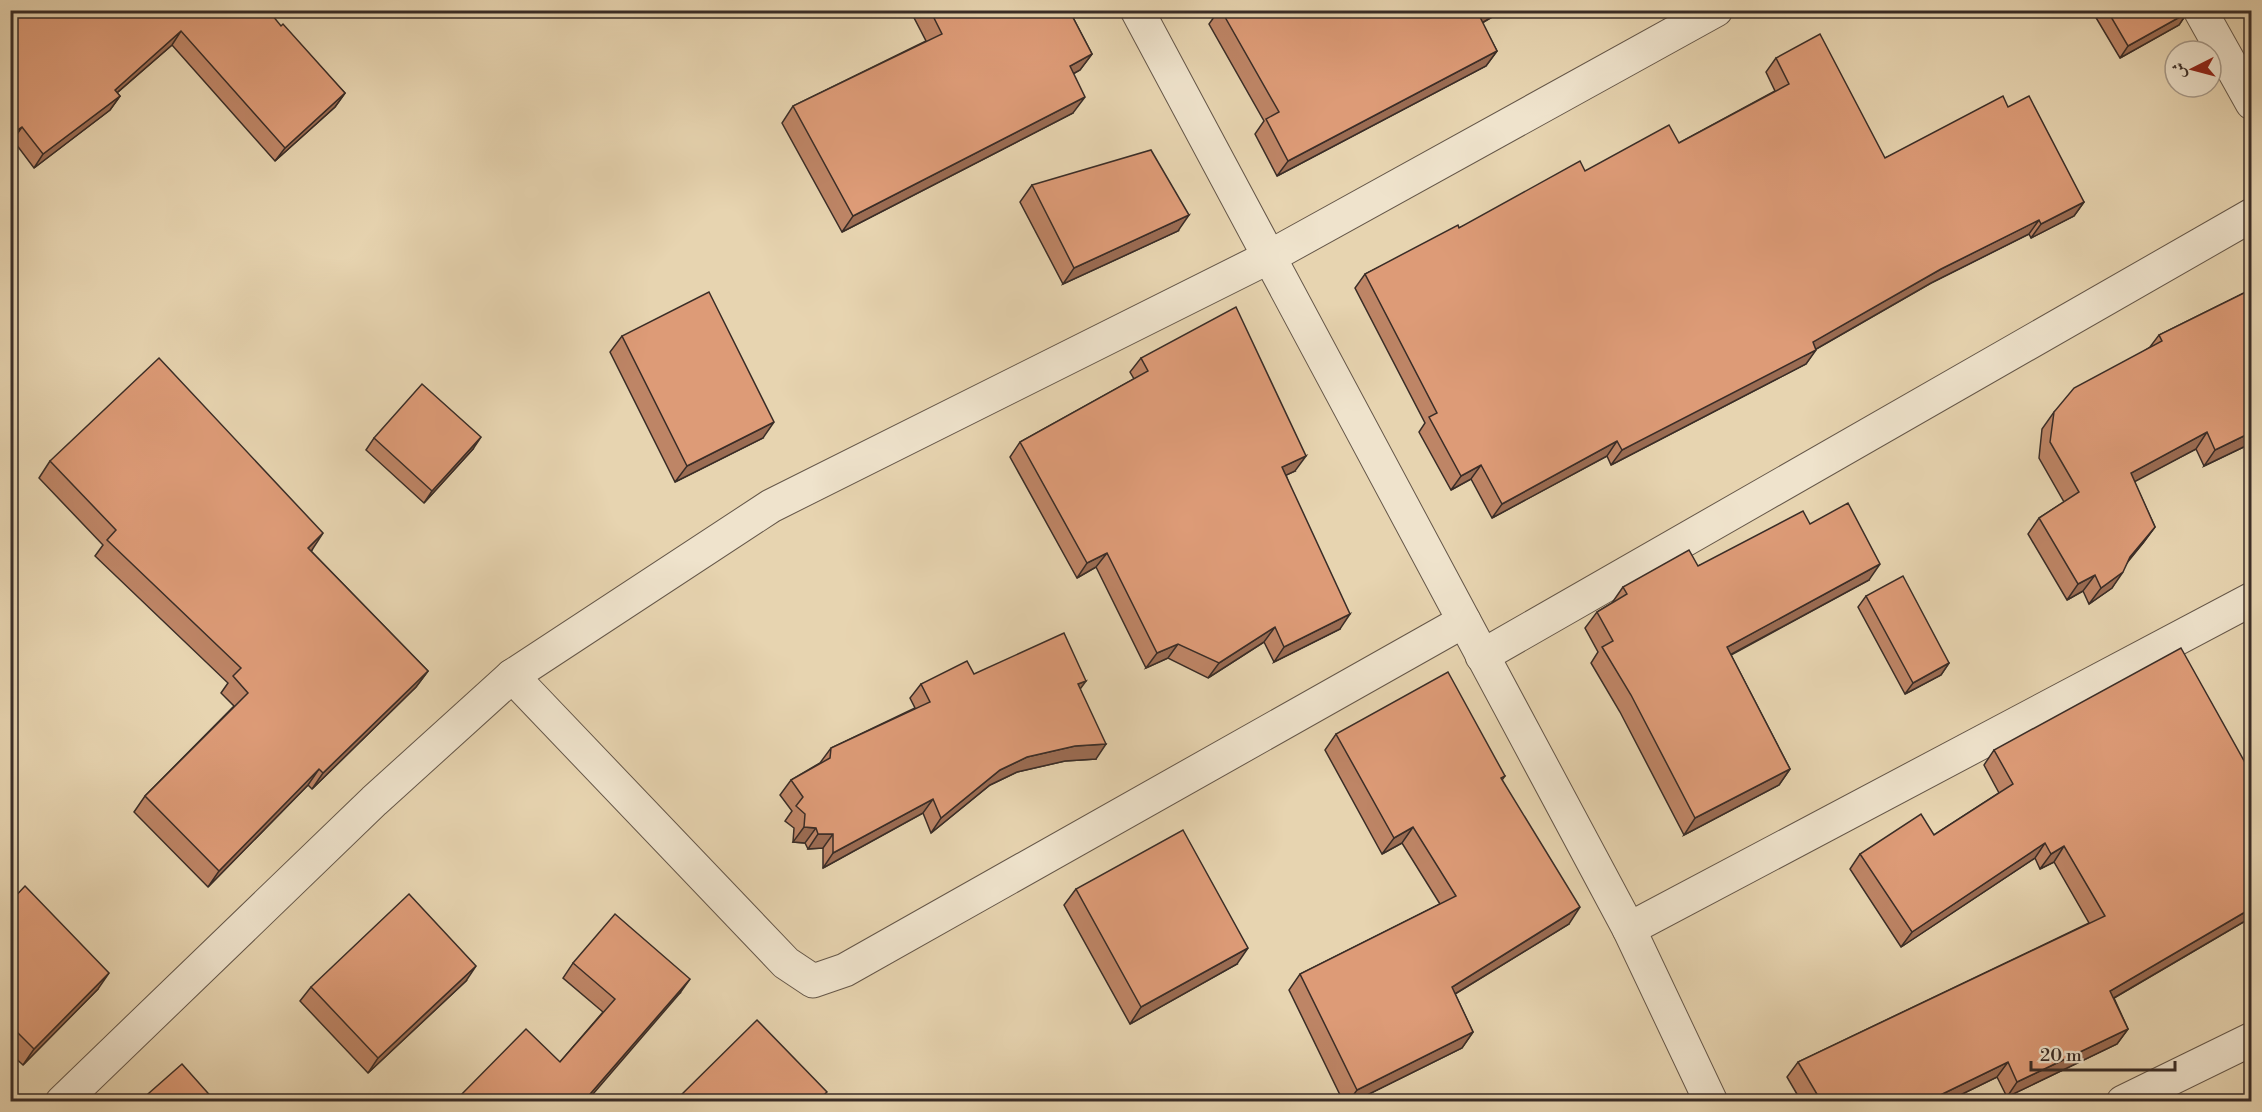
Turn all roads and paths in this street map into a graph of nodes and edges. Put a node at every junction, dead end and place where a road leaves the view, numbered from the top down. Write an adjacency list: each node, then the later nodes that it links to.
1 (1137, 10): 6 (street)
2 (1716, 10): 6 (street)
3 (2200, 10): 4 (street)
4 (2252, 103)
5 (2252, 215): 9 (street)
6 (1269, 256): 8 (street); 10 (street)
7 (2252, 599): 11 (street)
8 (1464, 621): 9 (street); 10 (street)
9 (1482, 656): 11 (street)
10 (512, 676): 13 (street)
11 (1629, 929): 14 (street)
12 (2252, 1039): 15 (street)
13 (63, 1101)
14 (1711, 1101)
15 (2123, 1101)

